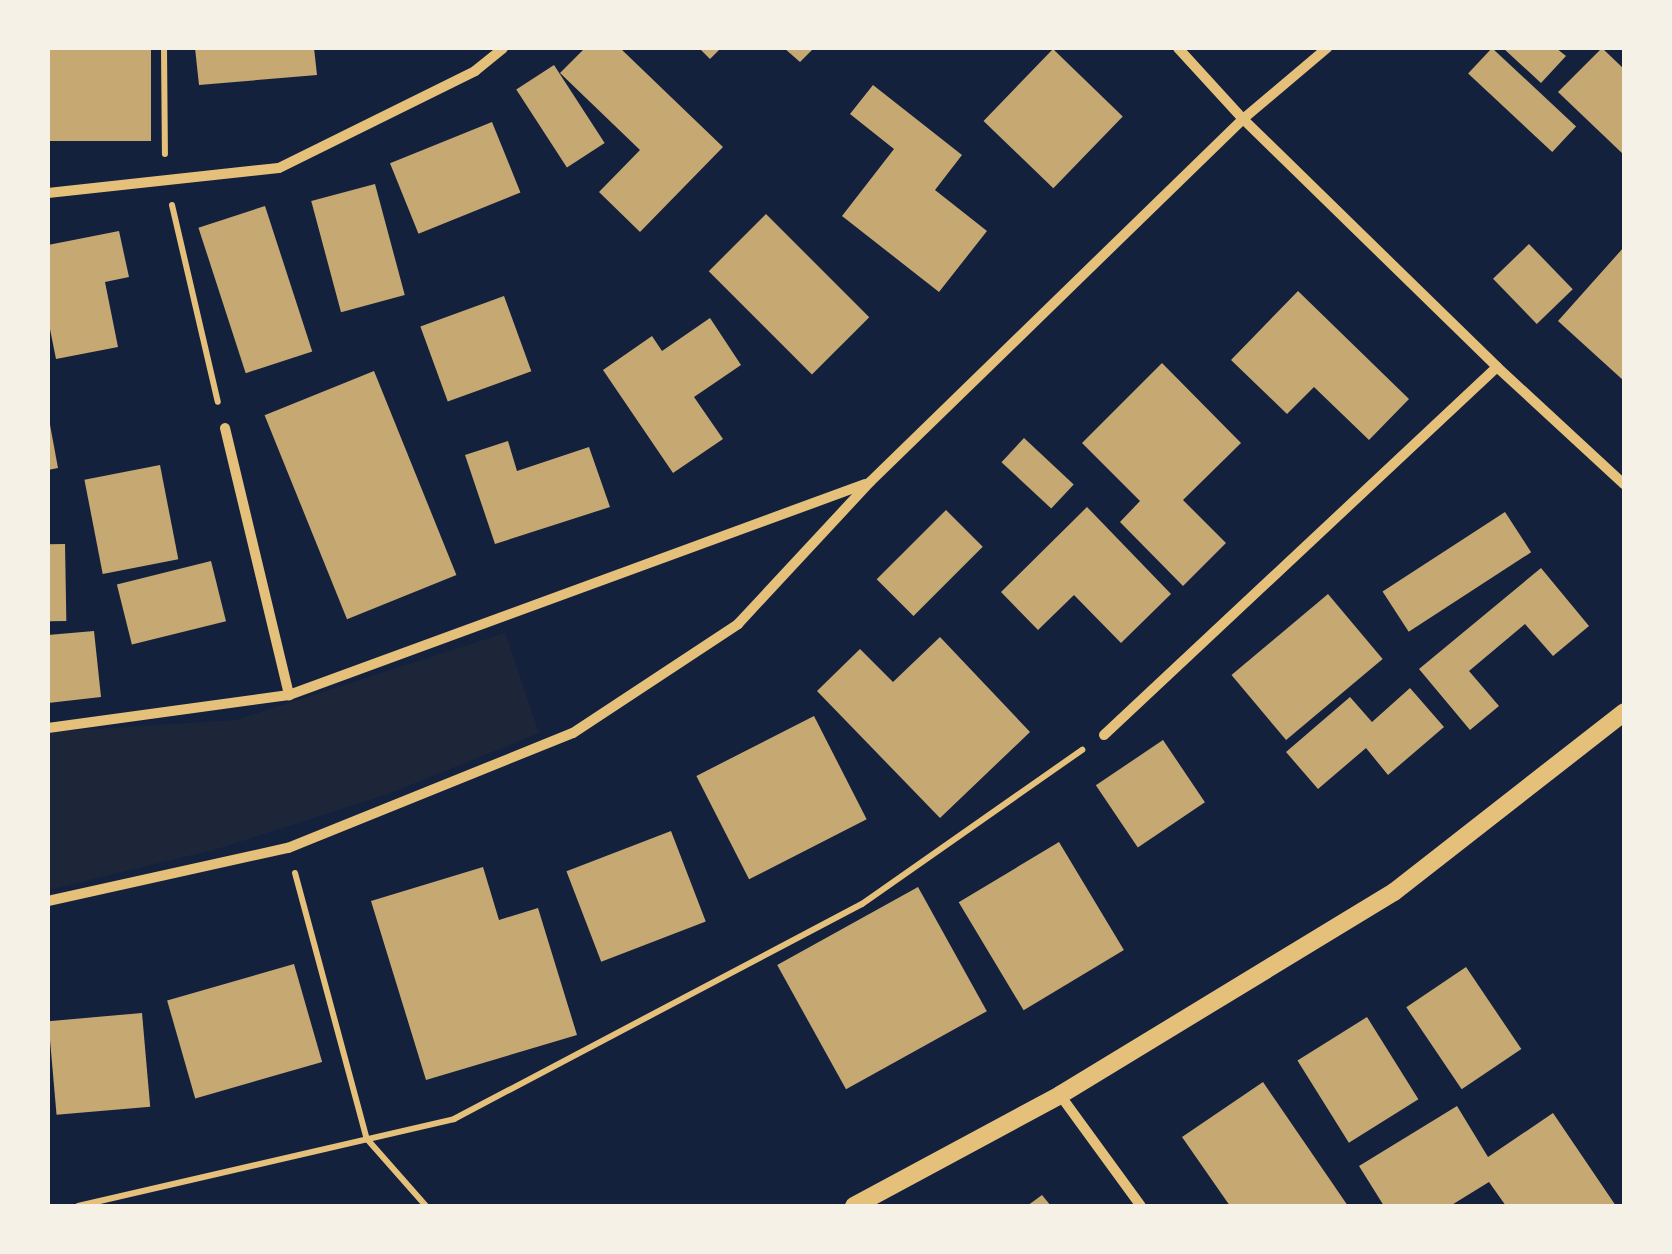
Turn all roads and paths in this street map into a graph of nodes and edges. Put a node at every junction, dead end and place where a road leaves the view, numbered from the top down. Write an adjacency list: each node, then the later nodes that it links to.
1 (164, 48): 6 (path)
2 (503, 48): 6 (street)
3 (1178, 48): 5 (street)
4 (1327, 48): 5 (street)
5 (1243, 119): 8 (street); 10 (street)
6 (166, 180): 7 (street); 9 (path)
7 (48, 193)
8 (1497, 367): 11 (street); 15 (street)
9 (224, 428): 12 (street)
10 (870, 482): 12 (street); 16 (street)
11 (1624, 484)
12 (289, 695): 14 (street)
13 (1624, 712): 18 (street)
14 (48, 728)
15 (1104, 735): 19 (path)
16 (288, 848): 17 (street); 19 (path)
17 (48, 901)
18 (1060, 1095): 22 (street); 23 (street)
19 (368, 1140): 20 (path); 21 (path)
20 (78, 1206)
21 (426, 1206)
22 (854, 1206)
23 (1141, 1206)

